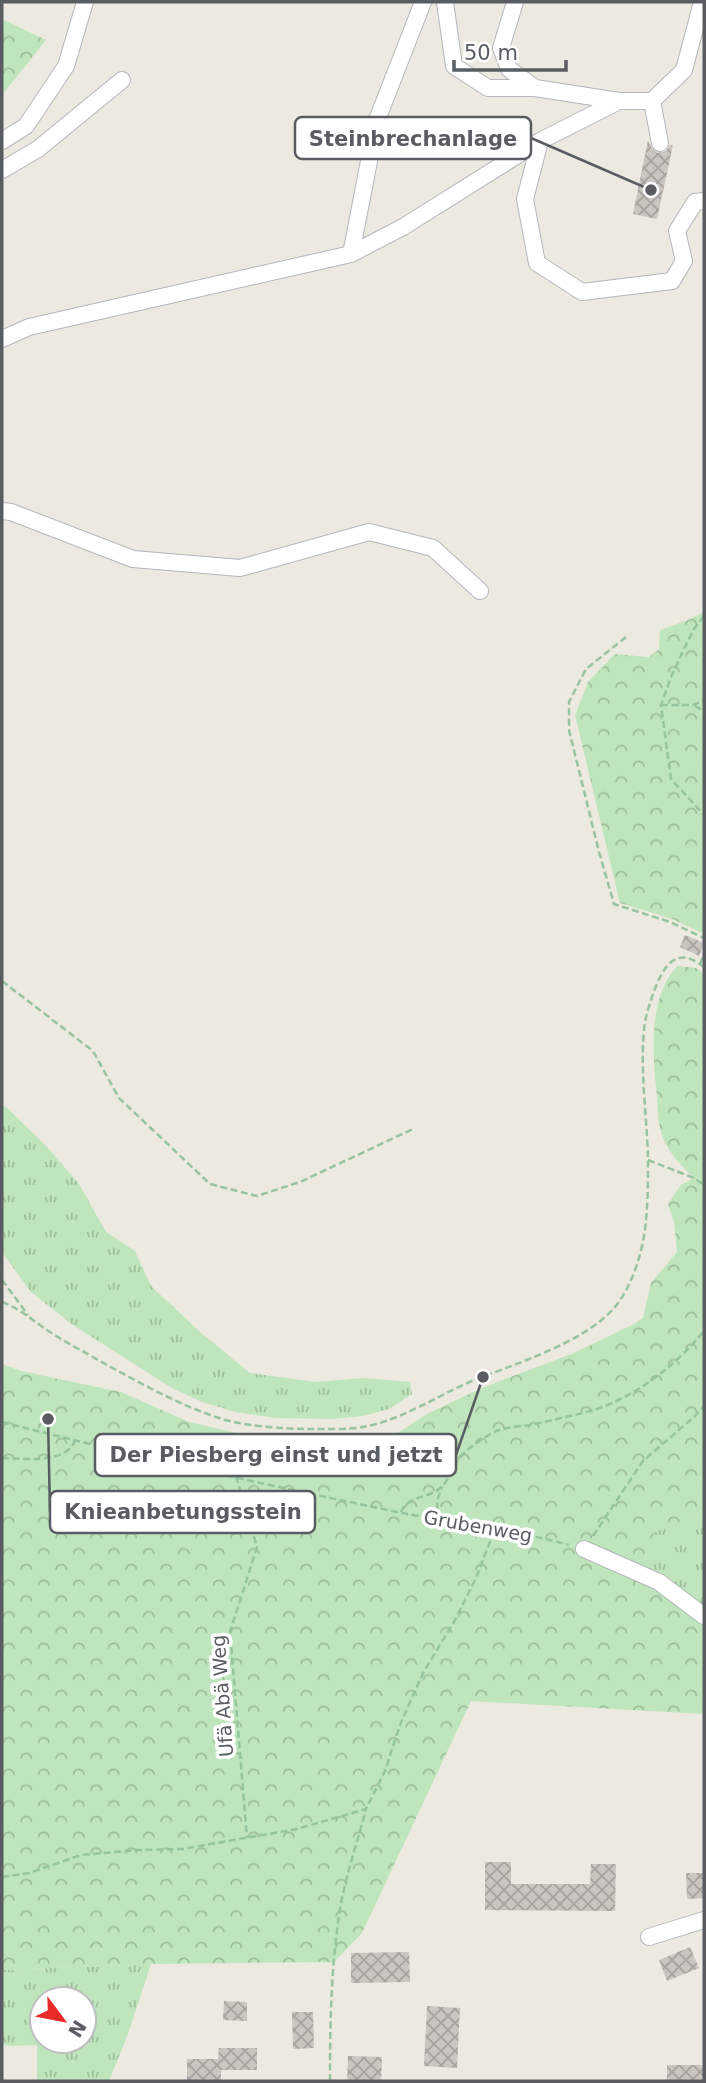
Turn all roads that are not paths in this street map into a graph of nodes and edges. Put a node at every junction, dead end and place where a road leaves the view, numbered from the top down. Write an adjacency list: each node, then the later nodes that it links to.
1 (85, 2): 10 (street)
2 (423, 2): 15 (street)
3 (445, 2): 7 (street)
4 (515, 2): 7 (street)
5 (702, 2): 9 (street)
6 (122, 80): 13 (street)
7 (535, 88): 8 (street)
8 (619, 101): 9 (street); 11 (street)
9 (652, 101): 12 (street)
10 (2, 141)
11 (540, 141): 14 (street); 15 (street)
12 (660, 143)
13 (2, 170)
14 (704, 201)
15 (351, 254): 16 (street)
16 (2, 339)
17 (2, 511): 18 (street)
18 (480, 591)
19 (584, 1549): 20 (street)
20 (704, 1616)
21 (704, 1920): 22 (street)
22 (649, 1937)

